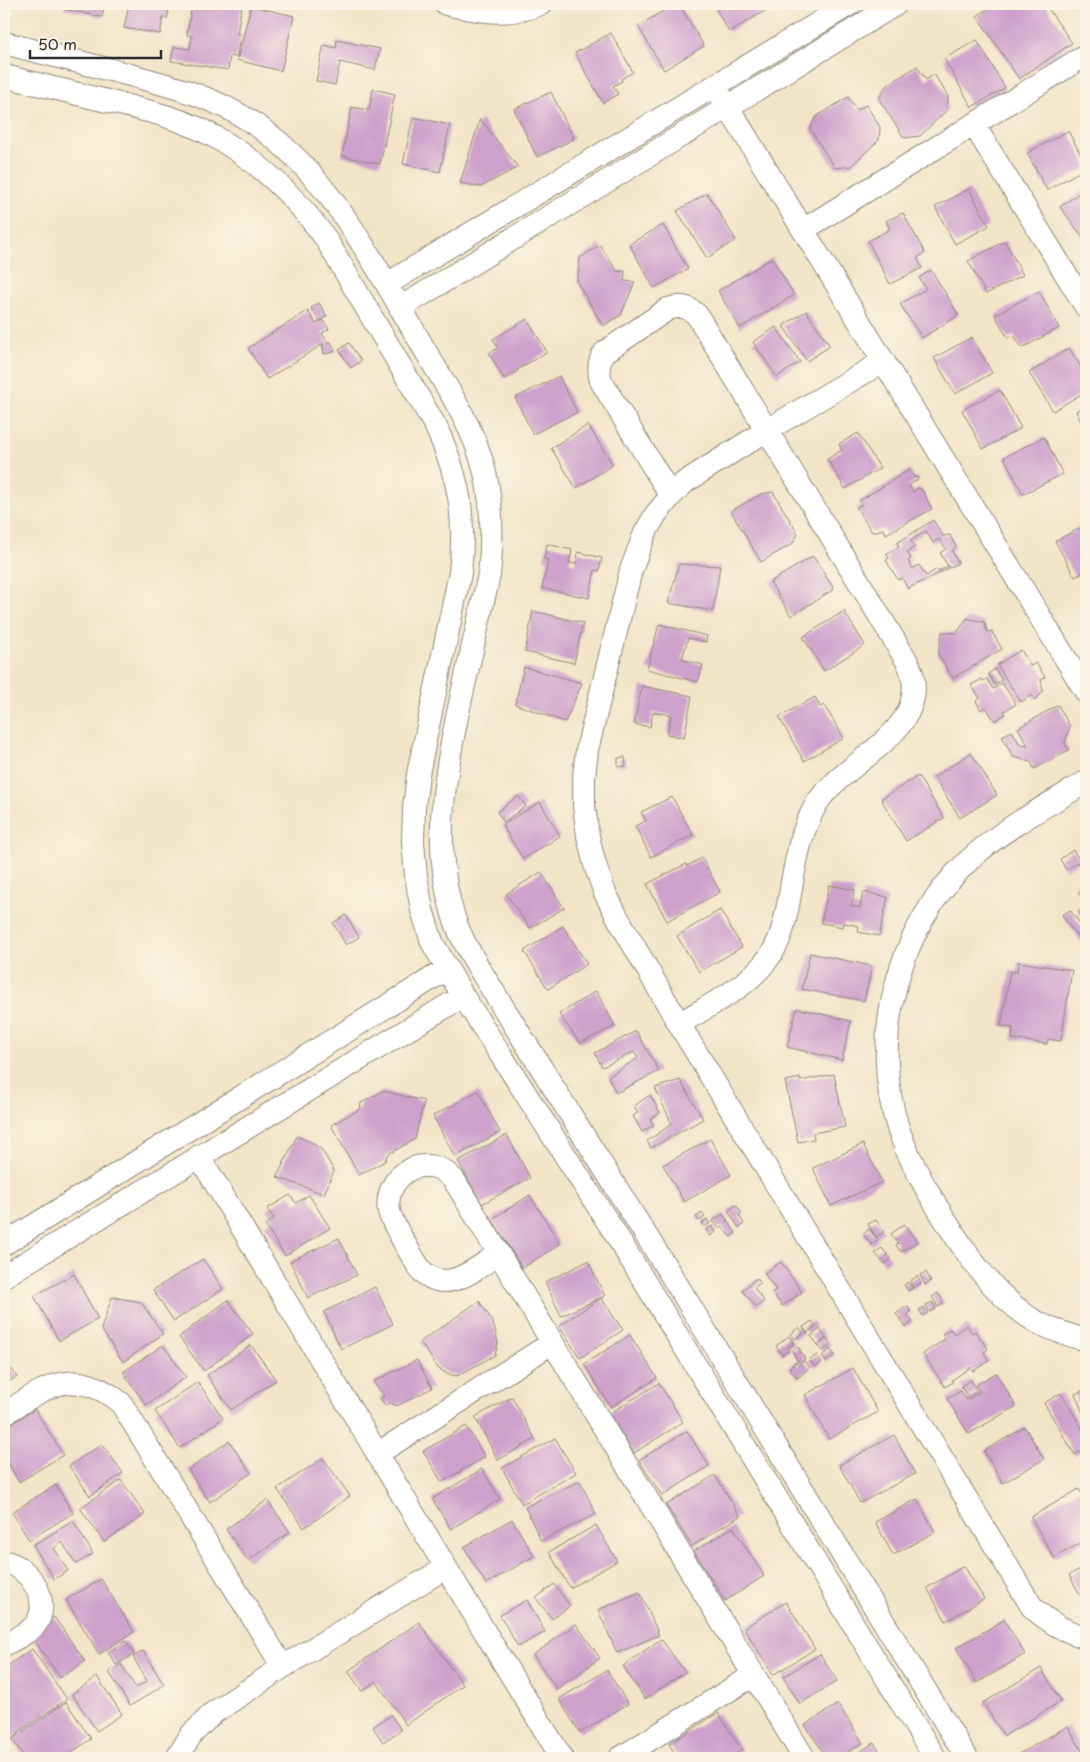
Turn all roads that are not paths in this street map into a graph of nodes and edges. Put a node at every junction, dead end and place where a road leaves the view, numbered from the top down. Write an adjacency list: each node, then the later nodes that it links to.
1 (446, 4): 2 (street)
2 (541, 4)
3 (850, 4): 9 (street)
4 (896, 4): 11 (street)
5 (4, 43): 7 (street)
6 (1086, 55): 12 (street)
7 (127, 74): 10 (street); 14 (street)
8 (4, 76): 10 (street)
9 (714, 86): 11 (street); 14 (street)
10 (119, 104): 19 (street)
11 (728, 108): 13 (street); 16 (street)
12 (974, 125): 13 (street); 15 (street)
13 (803, 230): 17 (street)
14 (387, 284): 16 (street)
15 (1086, 307)
16 (400, 308): 18 (street)
17 (884, 361): 20 (street); 22 (street)
18 (451, 395): 19 (street); 27 (street)
19 (426, 411): 24 (street)
20 (767, 430): 21 (street); 21 (street); 26 (street)
21 (670, 496): 26 (street)
22 (1086, 692)
23 (1086, 782): 33 (street)
24 (447, 969): 25 (street); 30 (street)
25 (463, 996): 28 (street); 29 (street)
26 (679, 1024): 39 (street)
27 (585, 1138): 28 (street); 43 (street)
28 (563, 1152): 44 (street)
29 (199, 1156): 32 (street); 36 (street)
30 (4, 1244)
31 (499, 1254): 31 (street); 34 (street)
32 (4, 1276)
33 (1086, 1340)
34 (552, 1342): 36 (street); 42 (street)
35 (4, 1414): 41 (street)
36 (377, 1454): 38 (street)
37 (4, 1562): 40 (street)
38 (445, 1568): 41 (street); 46 (street)
39 (1086, 1637)
40 (4, 1645)
41 (283, 1667): 45 (street)
42 (754, 1675): 47 (street); 48 (street)
43 (948, 1727): 44 (street); 50 (street)
44 (923, 1739): 49 (street)
45 (177, 1758)
46 (562, 1758)
47 (620, 1758)
48 (804, 1758)
49 (935, 1758)
50 (967, 1758)

